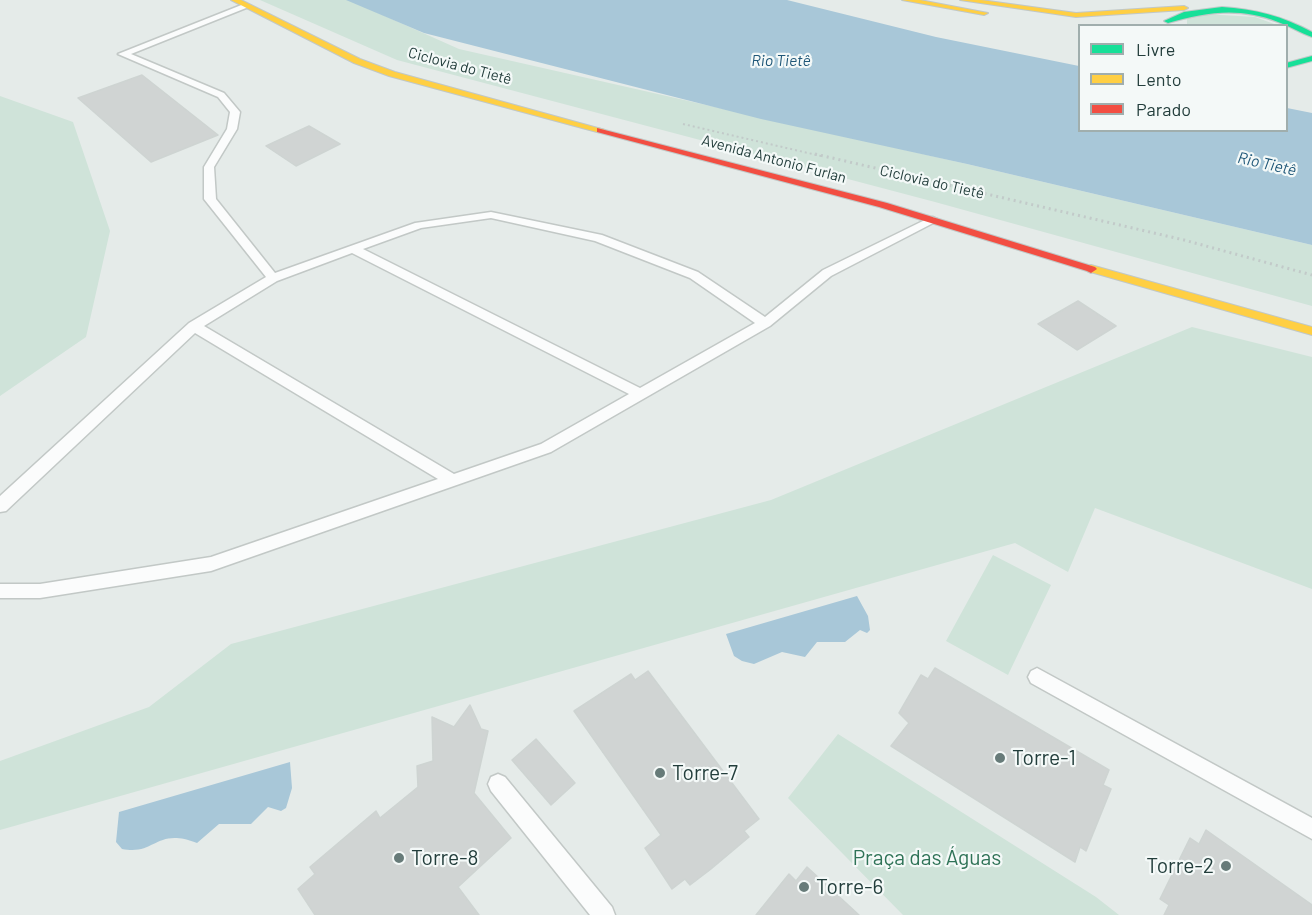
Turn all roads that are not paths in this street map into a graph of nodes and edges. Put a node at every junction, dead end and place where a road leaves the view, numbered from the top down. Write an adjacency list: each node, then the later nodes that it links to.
1 (906, 0): 8 (main road)
2 (964, 0): 6 (main road)
3 (1218, 0): 5 (main road)
4 (241, 3): 14 (main road, Avenida Antonio Furlan); 16 (lane)
5 (1201, 4): 6 (main road); 9 (main road)
6 (1184, 8): 7 (main road)
7 (1169, 24)
8 (1078, 30)
9 (1310, 30)
10 (1312, 58): 11 (main road)
11 (1288, 66)
12 (1288, 71): 13 (main road)
13 (1304, 75)
14 (933, 220): 17 (lane); 19 (main road, Avenida Antonio Furlan)
15 (354, 249): 16 (lane); 17 (lane); 20 (lane)
16 (273, 278): 18 (lane)
17 (765, 323): 20 (lane)
18 (194, 326): 21 (lane); 22 (lane)
19 (1312, 331)
20 (641, 394): 21 (lane)
21 (452, 480): 23 (lane)
22 (0, 506)
23 (0, 591)
24 (1037, 677): 26 (lane)
25 (498, 784): 27 (lane)
26 (1312, 829)
27 (604, 915)

